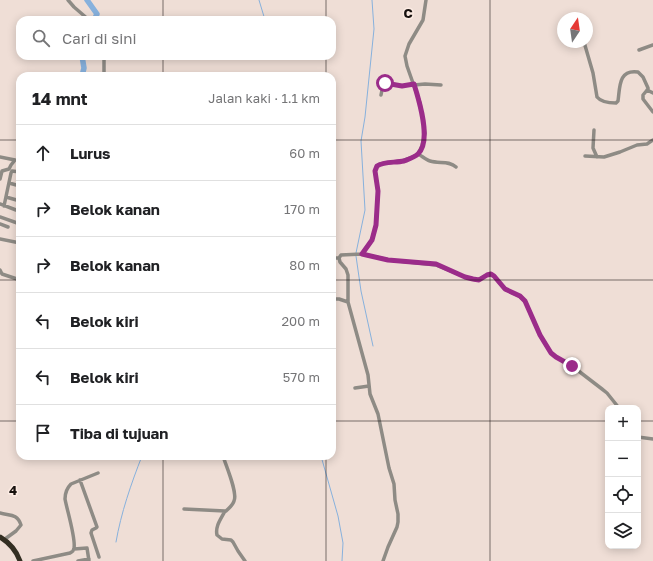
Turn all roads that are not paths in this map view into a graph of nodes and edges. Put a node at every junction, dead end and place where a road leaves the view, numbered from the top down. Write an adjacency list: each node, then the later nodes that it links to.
1 (68, 0): 3 (street)
2 (426, 0): 9 (street)
3 (85, 16)
4 (653, 45): 6 (street)
5 (586, 48): 11 (street)
6 (639, 50)
7 (104, 60): 8 (street)
8 (104, 72)
9 (414, 85): 10 (street); 13 (street); 17 (street)
10 (441, 86)
11 (648, 90): 12 (street); 14 (street)
12 (653, 93)
13 (380, 95)
14 (653, 112)
15 (594, 130): 20 (street)
16 (653, 140): 20 (street)
17 (418, 154): 21 (street); 36 (street)
18 (586, 156): 20 (street)
19 (0, 157): 23 (street)
20 (597, 157)
21 (456, 167)
22 (16, 172): 24 (street)
23 (0, 179)
24 (8, 183): 25 (street); 26 (street)
25 (16, 185)
26 (6, 197): 27 (street); 28 (street)
27 (16, 200)
28 (2, 205): 29 (street)
29 (16, 210)
30 (0, 217): 31 (street)
31 (16, 223)
32 (0, 224): 33 (street)
33 (8, 227)
34 (0, 239): 35 (street)
35 (16, 242)
36 (358, 254): 37 (street); 44 (street)
37 (339, 258): 41 (street)
38 (0, 270): 39 (street)
39 (16, 279)
40 (336, 299): 41 (street)
41 (348, 302): 42 (street)
42 (369, 386): 43 (street); 61 (street)
43 (355, 388)
44 (617, 405)
45 (641, 437): 46 (street)
46 (653, 439)
47 (224, 460): 51 (street)
48 (98, 473): 49 (street)
49 (80, 480): 54 (street); 55 (street)
50 (184, 509): 51 (street)
51 (225, 511): 60 (street)
52 (0, 513): 53 (street)
53 (2, 538): 57 (highway)
54 (74, 549): 56 (street); 58 (street)
55 (99, 557)
56 (89, 560): 59 (street)
57 (20, 561)
58 (33, 561)
59 (78, 561)
60 (245, 561)
61 (383, 561)

